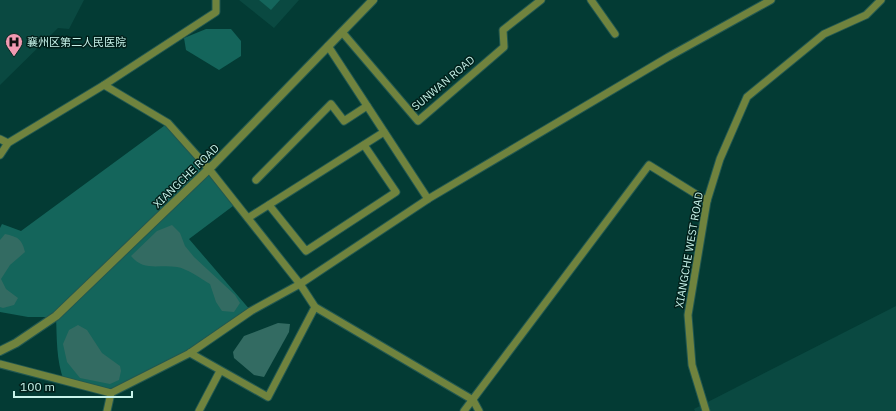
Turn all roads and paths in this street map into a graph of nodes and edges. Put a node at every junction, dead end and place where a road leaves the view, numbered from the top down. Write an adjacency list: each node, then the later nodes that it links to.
1 (216, 0): 10 (street)
2 (373, 0): 7 (street, XIANGCHE ROAD)
3 (541, 0): 7 (street, SUNWAN ROAD)
4 (591, 0): 8 (street)
5 (771, 0): 19 (street)
6 (881, 0): 20 (street, XIANGCHE WEST ROAD)
7 (342, 32): 9 (street, XIANGCHE ROAD)
8 (615, 34)
9 (328, 46): 11 (street); 17 (street, XIANGCHE ROAD)
10 (104, 85): 14 (street); 17 (street)
11 (367, 106): 12 (street); 18 (street)
12 (384, 132): 15 (street); 19 (street)
13 (0, 139): 14 (street)
14 (8, 143): 16 (street)
15 (364, 145): 21 (street); 21 (street)
16 (0, 155)
17 (209, 169): 22 (street); 25 (street, XIANGCHE ROAD)
18 (256, 180)
19 (428, 199): 23 (street)
20 (707, 201): 30 (street); 35 (street, XIANGCHE WEST ROAD)
21 (269, 205): 22 (street)
22 (248, 218): 23 (street)
23 (300, 284): 24 (street); 26 (street)
24 (315, 307): 28 (street); 30 (street)
25 (0, 351)
26 (190, 353): 28 (street); 29 (street)
27 (0, 364): 29 (street)
28 (220, 371): 32 (street)
29 (111, 393): 31 (street)
30 (473, 400): 33 (street); 34 (street)
31 (107, 411)
32 (199, 411)
33 (464, 411)
34 (479, 411)
35 (706, 411)

